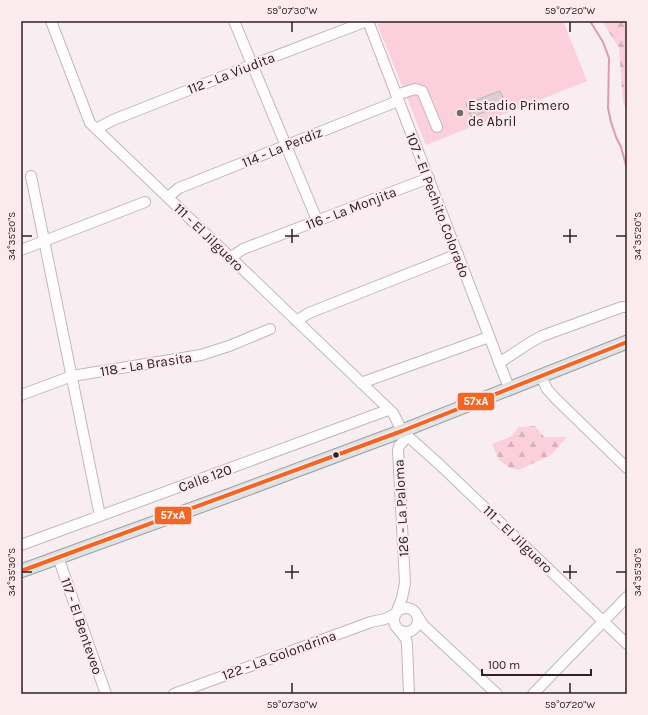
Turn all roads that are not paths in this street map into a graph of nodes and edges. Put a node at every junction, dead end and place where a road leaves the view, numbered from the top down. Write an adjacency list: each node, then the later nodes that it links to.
1 (51, 21): 7 (street, 111 - El Jilguero)
2 (234, 21): 4 (street)
3 (368, 21): 4 (street, 112 - La Viudita); 5 (street, 107 - El Pechito Colorado)
4 (252, 65): 7 (street, 112 - La Viudita); 8 (street)
5 (397, 98): 6 (street, 114 - La Perdiz); 8 (street, 114 - La Perdiz); 10 (street, 107 - El Pechito Colorado)
6 (438, 127)
7 (96, 129): 11 (street, 111 - El Jilguero)
8 (285, 146): 11 (street, 114 - La Perdiz); 13 (street)
9 (31, 176): 14 (street)
10 (429, 178): 13 (street, 116 - La Monjita); 16 (street, 107 - El Pechito Colorado)
11 (168, 197): 17 (street, 111 - El Jilguero)
12 (145, 202): 14 (street)
13 (316, 220): 17 (street, 116 - La Monjita)
14 (45, 240): 15 (street); 24 (street)
15 (21, 250)
16 (458, 254): 19 (street); 21 (street, 107 - El Pechito Colorado)
17 (230, 258): 19 (street, 111 - El Jilguero)
18 (627, 307): 23 (street)
19 (296, 321): 26 (street, 111 - El Jilguero)
20 (270, 329): 24 (street, 118 - La Brasita)
21 (489, 337): 23 (street, 107 - El Pechito Colorado); 26 (street)
22 (627, 342): 25 (main road)
23 (499, 363): 27 (street, 107 - El Pechito Colorado)
24 (72, 376): 28 (street, 118 - La Brasita); 32 (street)
25 (540, 376): 27 (main road); 31 (street)
26 (361, 383): 29 (street, 111 - El Jilguero)
27 (509, 388): 30 (main road)
28 (21, 395)
29 (388, 410): 30 (street, 111 - El Jilguero); 32 (street, Calle 120)
30 (405, 434): 34 (main road); 36 (street, 126 - La Paloma); 39 (street, 111 - El Jilguero)
31 (627, 468)
32 (100, 516): 33 (street, Calle 120)
33 (21, 545)
34 (58, 558): 35 (main road); 43 (street, 117 - El Benteveo)
35 (21, 571)
36 (404, 583): 38 (street, 126 - La Paloma); 40 (street, 126 - La Paloma)
37 (627, 597): 39 (street)
38 (394, 619): 40 (street); 40 (street); 41 (street); 44 (street, 122 - La Golondrina)
39 (604, 621): 42 (street, 111 - El Jilguero); 47 (street)
40 (417, 622): 41 (street); 46 (street)
41 (407, 644): 45 (street)
42 (627, 644)
43 (106, 694)
44 (174, 694)
45 (409, 694)
46 (497, 694)
47 (533, 694)

